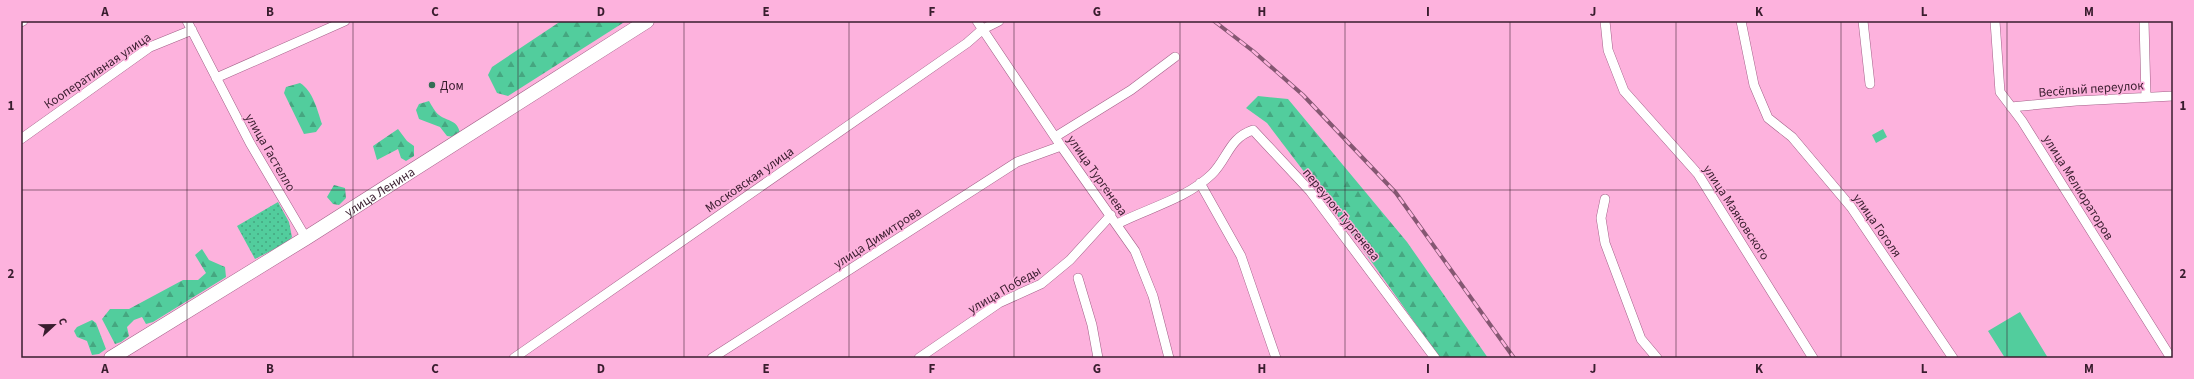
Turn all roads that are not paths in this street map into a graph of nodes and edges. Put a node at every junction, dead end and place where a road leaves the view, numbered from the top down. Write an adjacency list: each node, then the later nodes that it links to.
1 (187, 21): 12 (street, улица Гастелло)
2 (345, 21): 14 (street)
3 (646, 21): 26 (main road, улица Ленина)
4 (977, 21): 11 (street, улица Тургенева)
5 (999, 21): 11 (street, Московская улица)
6 (1605, 21): 37 (street, улица Маяковского)
7 (1741, 21): 38 (street, улица Гоголя)
8 (1863, 21): 15 (street)
9 (1995, 21): 18 (street, улица Мелиораторов)
10 (2144, 21): 17 (street)
11 (983, 29): 19 (street, улица Тургенева); 29 (street, Московская улица)
12 (192, 30): 14 (street, улица Гастелло); 20 (street, Кооперативная улица)
13 (1175, 57): 19 (street)
14 (216, 78): 26 (street, улица Гастелло)
15 (1870, 84)
16 (2173, 96): 17 (street, Весёлый переулок)
17 (2146, 97): 18 (street, Весёлый переулок)
18 (2011, 107): 39 (street, улица Мелиораторов)
19 (1055, 137): 21 (street, улица Тургенева)
20 (21, 139)
21 (1061, 146): 24 (street, улица Тургенева); 30 (street, улица Димитрова)
22 (1200, 183): 25 (street, переулок Тургенева); 34 (street); 35 (street, переулок Тургенева)
23 (1605, 199): 36 (street)
24 (1111, 215): 25 (street, улица Тургенева); 31 (street, улица Победы)
25 (1117, 224): 33 (street, улица Тургенева)
26 (306, 238): 28 (main road, улица Ленина)
27 (1078, 278): 32 (street)
28 (111, 358)
29 (514, 358)
30 (712, 358)
31 (919, 358)
32 (1098, 358)
33 (1169, 358)
34 (1276, 358)
35 (1435, 358)
36 (1657, 358)
37 (1814, 358)
38 (1953, 358)
39 (2171, 358)

